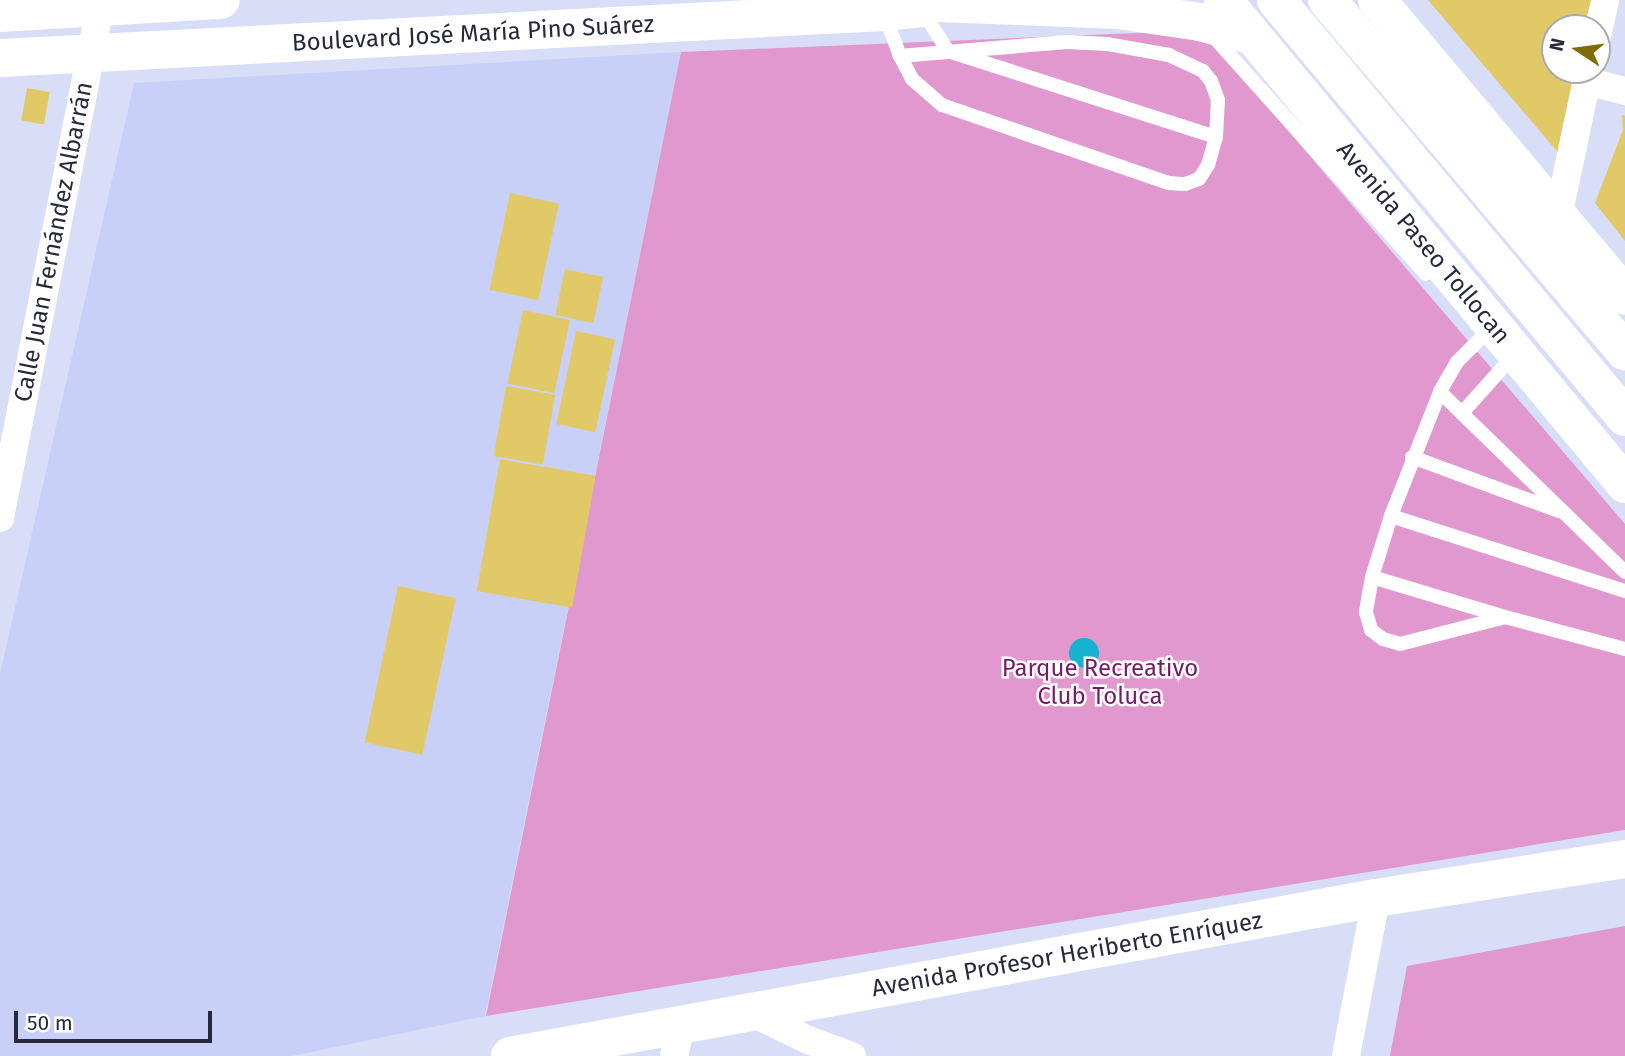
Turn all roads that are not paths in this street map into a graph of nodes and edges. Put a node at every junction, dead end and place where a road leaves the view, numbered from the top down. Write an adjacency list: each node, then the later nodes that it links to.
1 (221, 0): 5 (main road)
2 (1377, 0): 18 (main road)
3 (1328, 2): 22 (main road)
4 (922, 6): 6 (main road, Boulevard José María Pino Suárez); 10 (lane); 11 (main road, Boulevard José María Pino Suárez); 12 (lane)
5 (100, 7): 7 (main road); 11 (street, Calle Juan Fernández Albarrán)
6 (1211, 11): 9 (main road, Boulevard José María Pino Suárez); 19 (lane)
7 (0, 13)
8 (1287, 13): 25 (main road, Avenida Paseo Tollocan)
9 (1250, 35): 21 (main road, Avenida Paseo Tollocan)
10 (948, 51): 12 (lane); 17 (lane); 17 (lane)
11 (92, 54): 13 (main road, Boulevard José María Pino Suárez); 30 (street, Calle Juan Fernández Albarrán)
12 (900, 56): 17 (lane)
13 (0, 58)
14 (1586, 84): 18 (street)
15 (1609, 84): 16 (street)
16 (1625, 91)
17 (1216, 137)
18 (1558, 217): 20 (main road)
19 (1436, 285)
20 (1625, 296)
21 (1491, 335): 23 (lane); 24 (lane); 27 (main road, Avenida Paseo Tollocan)
22 (1625, 352)
23 (1440, 392): 24 (lane); 26 (lane)
24 (1462, 413): 28 (lane)
25 (1625, 417)
26 (1412, 457): 28 (lane); 29 (lane)
27 (1625, 484)
28 (1564, 513): 31 (lane)
29 (1391, 516): 32 (lane); 33 (lane)
30 (0, 518)
31 (1625, 572)
32 (1372, 576): 34 (lane); 34 (lane)
33 (1625, 591)
34 (1506, 617): 35 (lane)
35 (1625, 649)
36 (1625, 859): 37 (main road, Avenida Profesor Heriberto Enríquez)
37 (1376, 898): 38 (main road, Avenida Profesor Heriberto Enríquez); 43 (street)
38 (752, 1013): 39 (main road, Avenida Profesor Heriberto Enríquez); 42 (street)
39 (678, 1041): 40 (main road, Avenida Profesor Heriberto Enríquez)
40 (637, 1045): 41 (main road, Avenida Profesor Heriberto Enríquez)
41 (510, 1056)
42 (852, 1056)
43 (1346, 1056)

